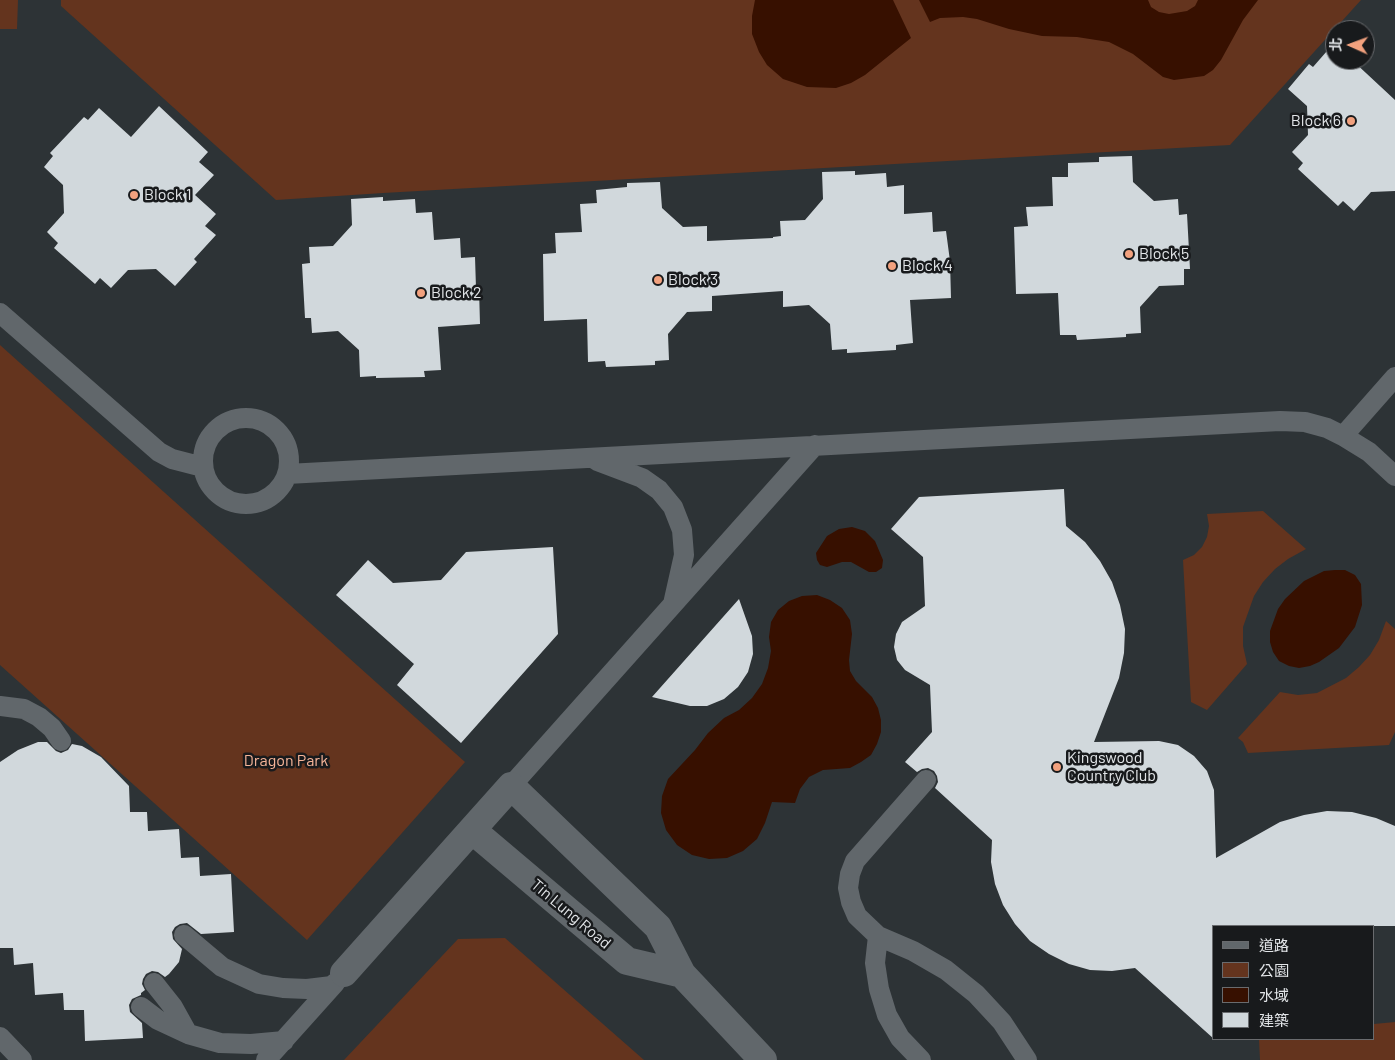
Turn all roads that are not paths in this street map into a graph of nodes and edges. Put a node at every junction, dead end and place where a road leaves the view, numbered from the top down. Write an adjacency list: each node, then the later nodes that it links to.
1 (0, 314): 6 (lane)
2 (1395, 377): 3 (lane)
3 (1343, 436): 4 (lane); 8 (lane)
4 (815, 446): 5 (lane); 9 (lane)
5 (590, 458): 7 (lane); 9 (lane)
6 (203, 467): 7 (lane); 7 (lane)
7 (287, 474)
8 (1395, 476)
9 (672, 606): 13 (lane)
10 (0, 706): 11 (lane)
11 (61, 741)
12 (926, 780): 16 (lane)
13 (511, 786): 14 (street); 17 (street)
14 (472, 830): 17 (street, Tin Lung Road); 18 (street)
15 (184, 935): 18 (lane)
16 (878, 936): 29 (lane); 30 (lane)
17 (682, 974): 28 (street)
18 (338, 979): 23 (lane)
19 (154, 983): 21 (lane)
20 (141, 1007): 21 (lane)
21 (188, 1034): 23 (lane)
22 (0, 1037): 26 (lane)
23 (284, 1041): 27 (lane)
24 (0, 1058): 25 (lane)
25 (16, 1060)
26 (22, 1060)
27 (266, 1060)
28 (763, 1060)
29 (921, 1060)
30 (1027, 1060)

